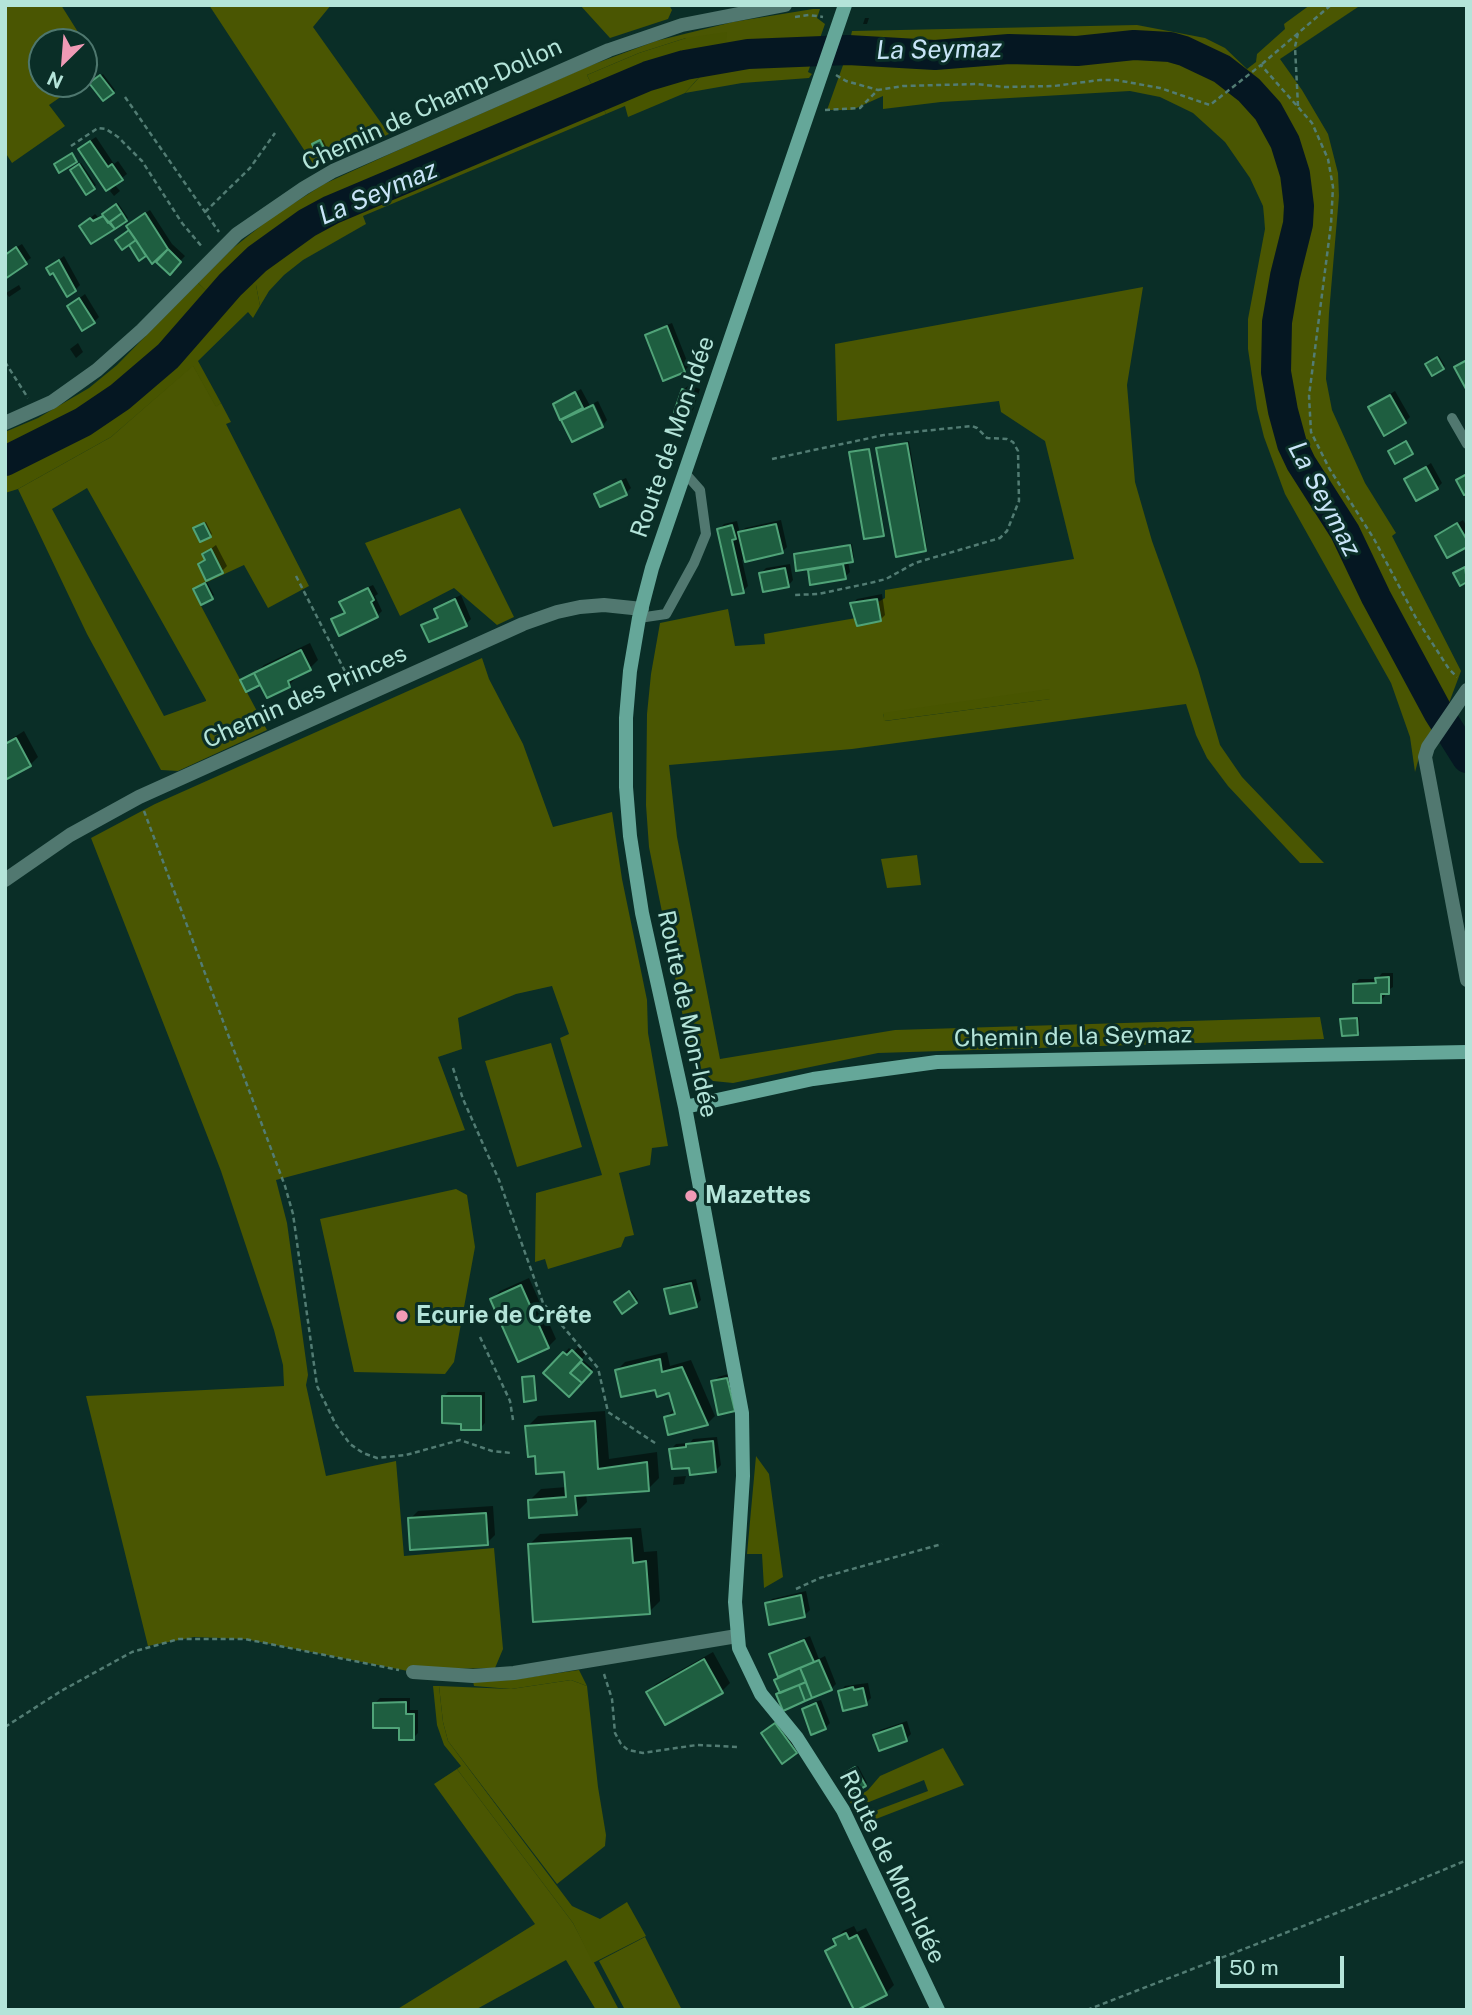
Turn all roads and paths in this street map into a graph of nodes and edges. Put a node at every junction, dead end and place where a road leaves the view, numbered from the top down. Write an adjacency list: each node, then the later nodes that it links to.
1 (845, 5): 4 (street, Route de Mon-Idée)
2 (1331, 5): 5 (path)
3 (784, 12): 4 (path); 15 (street, Chemin de Champ-Dollon)
4 (837, 30): 7 (street, Route de Mon-Idée)
5 (1300, 30): 6 (path); 10 (path)
6 (1261, 65): 8 (path); 10 (path)
7 (824, 66): 8 (path); 11 (street, Route de Mon-Idée)
8 (878, 90): 11 (path)
9 (125, 97): 14 (path)
10 (1298, 106): 27 (path)
11 (810, 108): 23 (street, Route de Mon-Idée)
12 (275, 133): 14 (path)
13 (71, 146): 16 (path)
14 (205, 212): 15 (path)
15 (227, 244): 16 (street, Chemin de Champ-Dollon)
16 (213, 258): 18 (street, Chemin de Champ-Dollon)
17 (5, 362): 18 (path)
18 (35, 410): 20 (street, Chemin de Champ-Dollon)
19 (1452, 418): 21 (lane)
20 (5, 423)
21 (1467, 444)
22 (772, 459): 25 (path)
23 (684, 472): 26 (street, Route de Mon-Idée); 26 (lane)
24 (296, 576): 28 (path)
25 (795, 595)
26 (640, 613): 28 (street, Chemin des Princes); 34 (street, Route de Mon-Idée)
27 (1464, 686): 31 (street)
28 (358, 698): 29 (street, Chemin des Princes)
29 (139, 797): 30 (street, Chemin des Princes); 38 (path)
30 (5, 880)
31 (1467, 979)
32 (1467, 1052): 34 (street, Chemin de la Seymaz)
33 (453, 1068): 37 (path)
34 (685, 1107): 41 (street, Route de Mon-Idée)
35 (480, 1337): 36 (path)
36 (513, 1420)
37 (658, 1445)
38 (511, 1453)
39 (942, 1544): 40 (path)
40 (796, 1589)
41 (737, 1636): 42 (street); 47 (street, Route de Mon-Idée)
42 (595, 1659): 43 (street); 45 (path)
43 (413, 1672): 44 (path)
44 (5, 1727)
45 (739, 1747)
46 (1467, 1860): 48 (path)
47 (938, 2010)
48 (1087, 2010)

